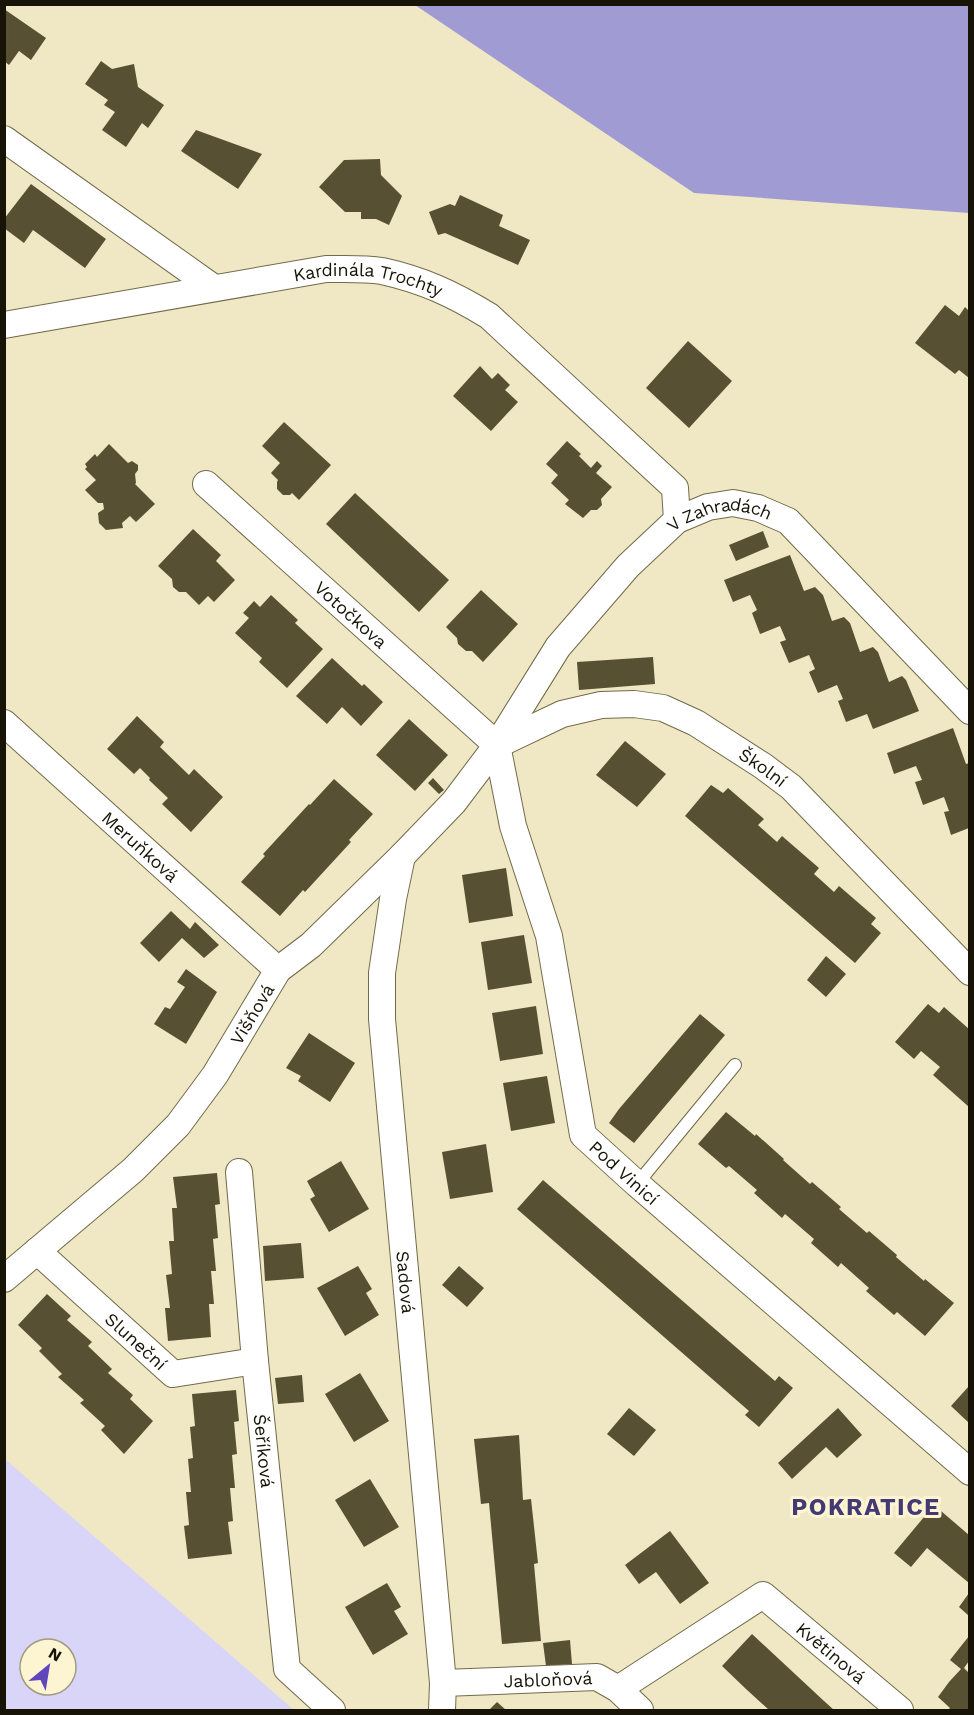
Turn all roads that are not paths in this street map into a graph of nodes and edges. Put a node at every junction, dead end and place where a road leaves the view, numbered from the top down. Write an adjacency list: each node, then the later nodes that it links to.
1 (4, 139): 2 (street)
2 (214, 288): 3 (street, Kardinála Trochty); 5 (street, Kardinála Trochty)
3 (4, 325)
4 (206, 484): 8 (street, Votočkova)
5 (677, 520): 6 (street, V Zahradách); 8 (street, V Zahradách)
6 (969, 711)
7 (4, 723): 10 (street, Meruňková)
8 (497, 745): 9 (street, Višňová); 11 (street, Školní); 14 (street, Pod Vinicí)
9 (402, 856): 10 (street, Višňová); 19 (street, Sadová)
10 (278, 970): 15 (street, Višňová)
11 (969, 972)
12 (735, 1065): 14 (lane)
13 (239, 1172): 17 (street, Šeříková)
14 (637, 1184): 18 (street, Pod Vinicí)
15 (37, 1251): 16 (street, Višňová); 17 (street, Sluneční)
16 (4, 1279)
17 (255, 1361): 21 (street, Šeříková)
18 (969, 1472)
19 (443, 1683): 20 (street, Jabloňová); 22 (street, Sadová)
20 (618, 1689): 23 (street, Jabloňová); 24 (street, Květinová)
21 (332, 1710)
22 (442, 1710)
23 (640, 1710)
24 (900, 1710)

